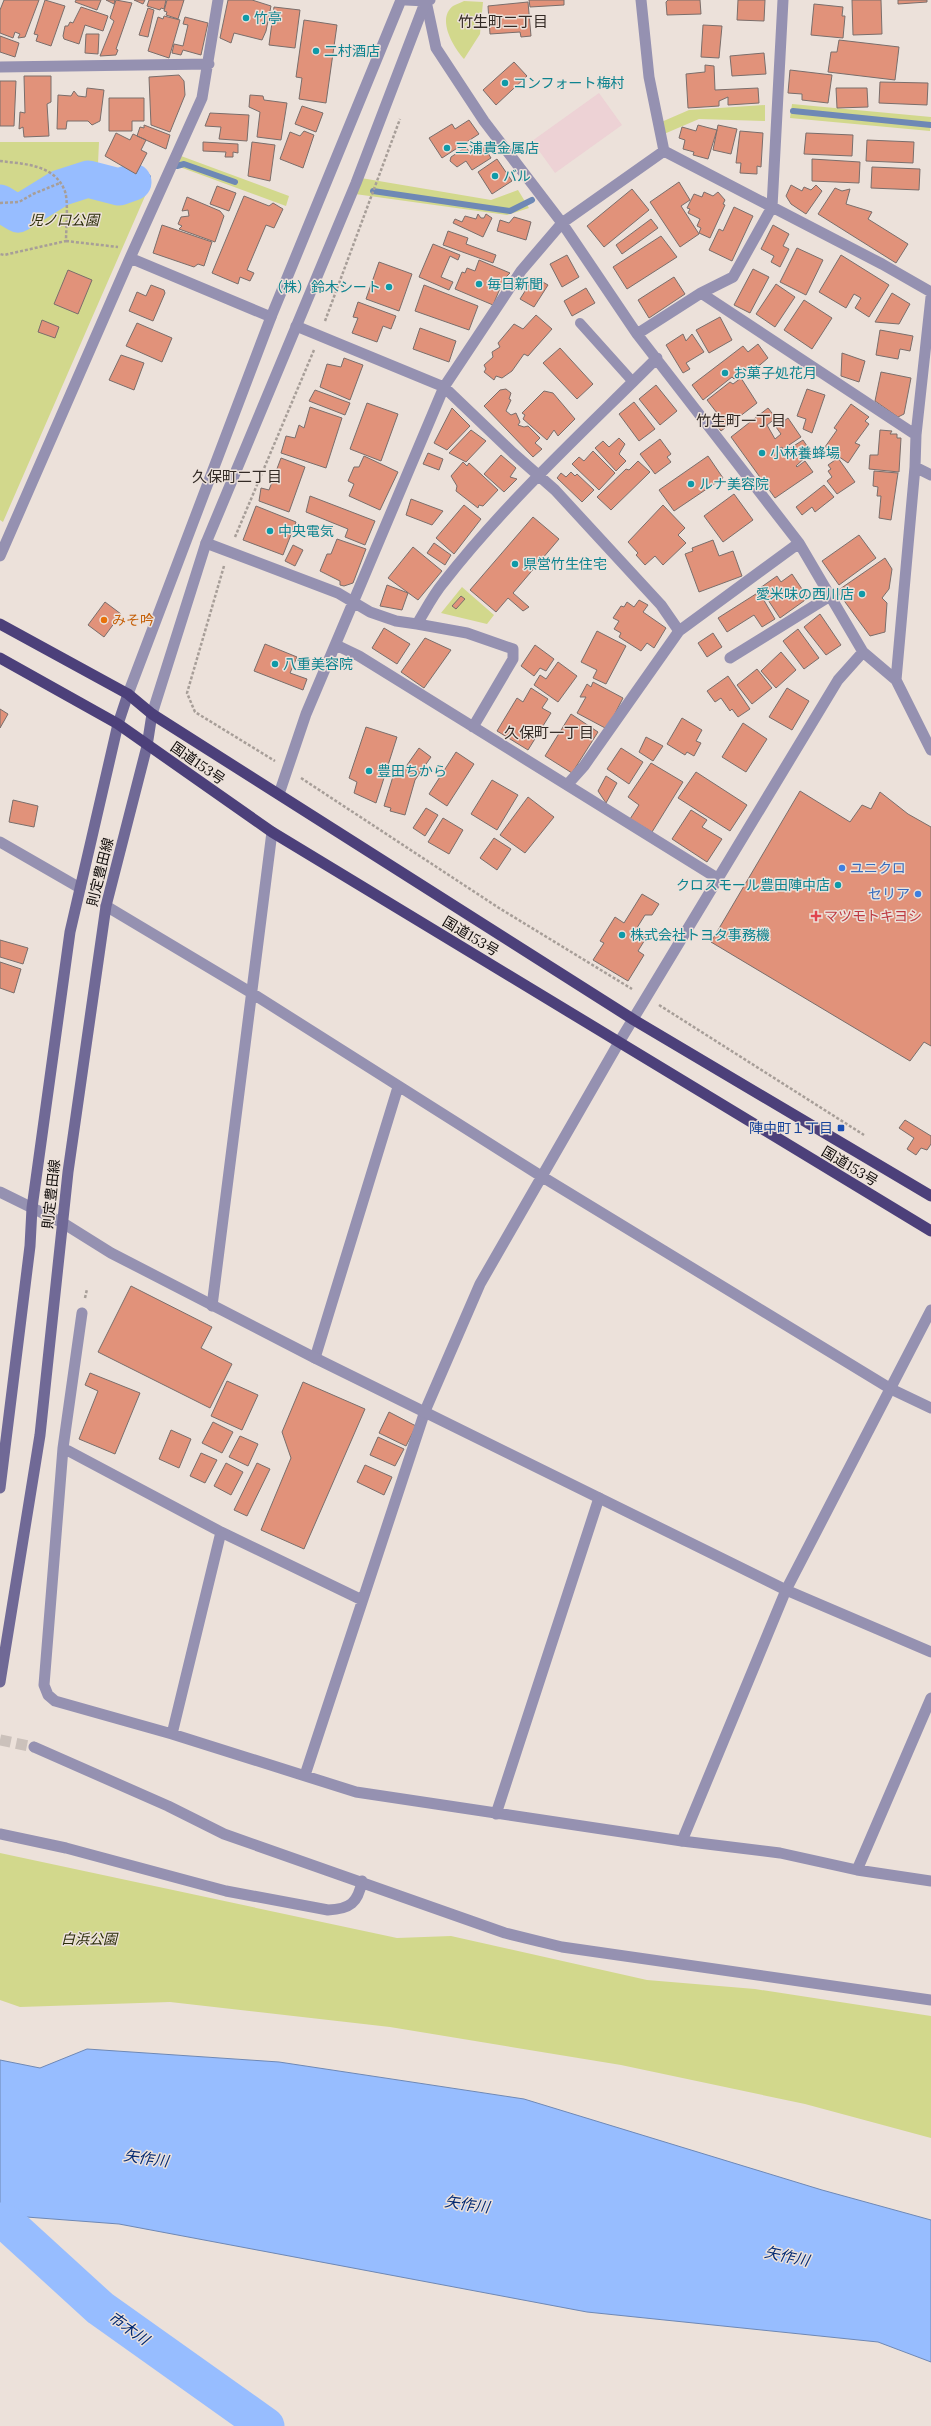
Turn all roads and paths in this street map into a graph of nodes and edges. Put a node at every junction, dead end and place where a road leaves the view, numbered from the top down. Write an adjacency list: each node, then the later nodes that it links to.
1 (218, 0): 7 (street)
2 (401, 0): 22 (street)
3 (406, 0): 4 (street)
4 (427, 0): 15 (street); 24 (street)
5 (641, 0): 10 (street)
6 (783, 0): 14 (street)
7 (209, 64): 8 (street); 17 (street)
8 (0, 67)
9 (402, 114): 26 (path)
10 (664, 152): 14 (street); 15 (street)
11 (0, 161): 12 (path)
12 (60, 183): 13 (path); 16 (path)
13 (0, 203)
14 (772, 207): 19 (street); 20 (street)
15 (562, 223): 25 (street); 29 (street)
16 (66, 241): 17 (path); 18 (path)
17 (132, 253): 22 (street); 37 (street)
18 (0, 254)
19 (931, 292)
20 (701, 293): 25 (street); 30 (street)
21 (931, 297): 30 (street)
22 (271, 317): 48 (street)
23 (580, 323): 28 (lane)
24 (296, 326): 26 (street); 34 (street)
25 (637, 334): 27 (street)
26 (320, 336): 29 (street); 36 (path)
27 (657, 358): 28 (street); 35 (street)
28 (633, 382): 32 (street)
29 (444, 387): 32 (street); 39 (street)
30 (916, 435): 31 (street)
31 (916, 467): 33 (street); 47 (street)
32 (540, 475): 41 (street); 42 (street)
33 (931, 475)
34 (206, 543): 36 (street); 49 (street)
35 (799, 543): 38 (street); 42 (street)
36 (228, 553): 39 (street); 54 (path)
37 (0, 556)
38 (830, 596): 44 (street); 46 (street)
39 (354, 602): 41 (street); 43 (street)
40 (0, 624): 48 (highway, 国道153号)
41 (417, 624): 51 (street)
42 (679, 631): 55 (street)
43 (336, 645): 51 (street); 54 (street)
44 (863, 652): 47 (street); 59 (street)
45 (0, 658): 50 (highway, 国道153号)
46 (730, 658)
47 (896, 680): 53 (street)
48 (128, 694): 49 (highway, 国道153号); 50 (main road, 則定豊田線)
49 (152, 714): 52 (main road, 則定豊田線); 56 (highway, 国道153号)
50 (118, 724): 52 (highway, 国道153号); 60 (main road, 則定豊田線)
51 (473, 727): 55 (street)
52 (147, 746): 57 (highway, 国道153号); 61 (main road, 則定豊田線)
53 (931, 750)
54 (287, 769): 56 (street); 63 (path)
55 (568, 785): 59 (street)
56 (279, 794): 64 (highway, 国道153号)
57 (272, 832): 62 (street); 65 (highway, 国道153号)
58 (0, 842): 60 (street)
59 (717, 878): 63 (street)
60 (80, 888): 71 (main road, 則定豊田線)
61 (106, 906): 62 (street); 72 (main road, 則定豊田線)
62 (250, 992): 66 (street); 74 (street)
63 (647, 998): 64 (street); 67 (path)
64 (634, 1020): 65 (street); 70 (highway, 国道153号)
65 (618, 1044): 68 (street); 73 (highway, 国道153号)
66 (398, 1087): 68 (street); 77 (street)
67 (865, 1136)
68 (541, 1176): 78 (street); 80 (street)
69 (0, 1192): 71 (street)
70 (931, 1196)
71 (32, 1208): 72 (street); 81 (main road, 則定豊田線)
72 (64, 1223): 74 (street); 89 (main road, 則定豊田線)
73 (931, 1231)
74 (212, 1306): 77 (street)
75 (931, 1310): 78 (street)
76 (82, 1313): 82 (street)
77 (315, 1358): 80 (street)
78 (891, 1389): 79 (street); 86 (street)
79 (931, 1408)
80 (425, 1411): 84 (street); 87 (street)
81 (5, 1422): 83 (main road, 則定豊田線)
82 (63, 1448): 85 (street); 91 (street)
83 (0, 1488)
84 (599, 1498): 86 (street); 94 (street)
85 (221, 1532): 87 (street); 91 (street)
86 (786, 1590): 88 (street); 96 (street)
87 (362, 1600): 93 (street)
88 (931, 1652)
89 (0, 1682)
90 (931, 1698): 97 (street)
91 (172, 1734): 93 (street)
92 (34, 1747): 98 (street)
93 (305, 1775): 94 (street)
94 (496, 1814): 96 (street)
95 (0, 1834): 98 (street)
96 (682, 1841): 97 (street)
97 (857, 1870): 99 (street)
98 (362, 1881): 100 (street)
99 (931, 1882)
100 (931, 2000)

